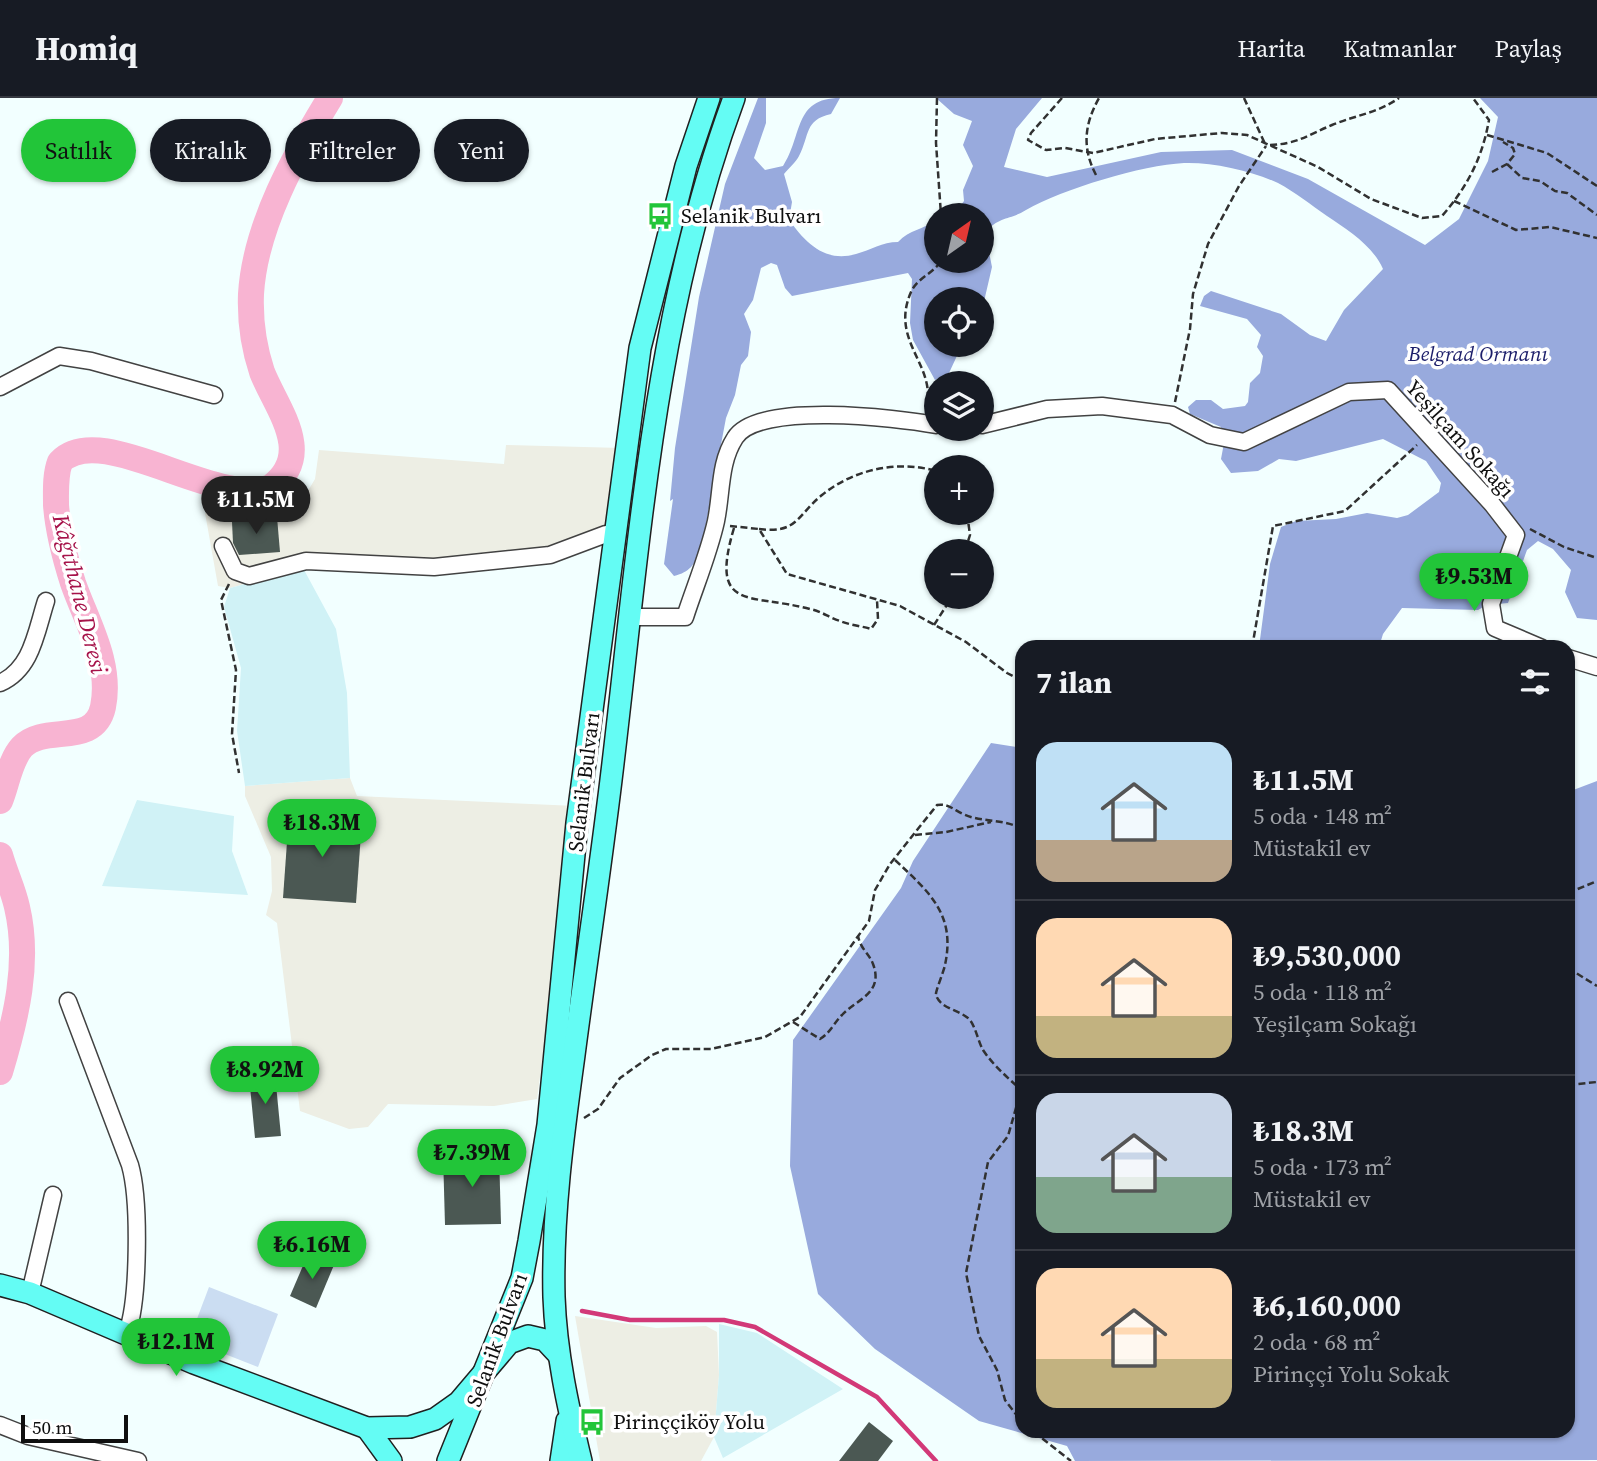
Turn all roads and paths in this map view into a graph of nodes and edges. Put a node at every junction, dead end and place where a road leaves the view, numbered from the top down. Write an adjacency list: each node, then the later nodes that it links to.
1 (709, 98): 33 (main road, Selanik Bulvarı)
2 (734, 98): 41 (main road, Selanik Bulvarı)
3 (937, 98): 18 (path)
4 (1062, 98): 12 (path)
5 (1099, 98): 12 (path)
6 (1244, 98): 11 (path)
7 (1399, 98): 11 (path)
8 (1473, 98): 9 (path)
9 (1486, 134): 10 (path); 17 (path)
10 (1497, 138): 13 (path); 16 (path)
11 (1266, 146): 12 (path); 17 (path); 25 (path)
12 (1087, 152): 15 (path)
13 (1507, 164): 14 (path); 19 (path)
14 (1492, 172)
15 (1096, 175)
16 (1597, 186)
17 (1454, 201): 20 (path)
18 (941, 203)
19 (1597, 215)
20 (1597, 238)
21 (930, 273): 22 (path)
22 (924, 374)
23 (0, 387): 24 (street)
24 (214, 395)
25 (1172, 415): 26 (street, Yeşilçam Sokağı); 28 (street, Yeşilçam Sokağı)
26 (994, 422)
27 (924, 423): 30 (street)
28 (1427, 436): 34 (street, Yeşilçam Sokağı); 43 (path)
29 (924, 468): 32 (path)
30 (716, 521): 31 (path); 41 (street)
31 (734, 528): 32 (path); 38 (path)
32 (759, 529): 38 (path)
33 (617, 534): 37 (street); 71 (main road, Selanik Bulvarı)
34 (1516, 536): 36 (path); 44 (street)
35 (223, 546): 37 (street)
36 (1597, 558)
37 (234, 572): 49 (path)
38 (877, 600): 42 (path)
39 (46, 601): 48 (street)
40 (944, 609): 42 (path)
41 (629, 617): 65 (main road, Selanik Bulvarı)
42 (934, 625): 47 (path)
43 (1253, 640)
44 (1523, 640)
45 (1575, 660): 46 (street)
46 (1597, 667)
47 (1015, 677)
48 (0, 683)
49 (239, 773)
50 (997, 821): 51 (path); 52 (path); 52 (path)
51 (1015, 827)
52 (915, 835): 53 (path)
53 (894, 859): 56 (path); 61 (path)
54 (1597, 881): 55 (path)
55 (1575, 890)
56 (858, 936): 60 (path); 60 (path)
57 (1575, 972): 58 (path)
58 (1597, 986)
59 (68, 1001): 69 (street)
60 (793, 1022): 65 (path)
61 (1015, 1082)
62 (1597, 1082): 63 (path)
63 (1575, 1084)
64 (1015, 1112): 73 (path)
65 (563, 1131): 70 (main road, Selanik Bulvarı)
66 (53, 1195): 68 (street)
67 (0, 1285): 68 (main road)
68 (30, 1293): 69 (main road)
69 (127, 1334): 75 (main road)
70 (559, 1355): 71 (main road); 72 (main road, Selanik Bulvarı)
71 (489, 1367): 75 (main road); 79 (main road, Selanik Bulvarı)
72 (569, 1409): 80 (main road); 81 (main road, Selanik Bulvarı)
73 (1015, 1413)
74 (0, 1424): 77 (street)
75 (367, 1427): 78 (main road)
76 (1042, 1438): 82 (path)
77 (138, 1461)
78 (391, 1461)
79 (448, 1461)
80 (561, 1461)
81 (581, 1461)
82 (1071, 1461)

